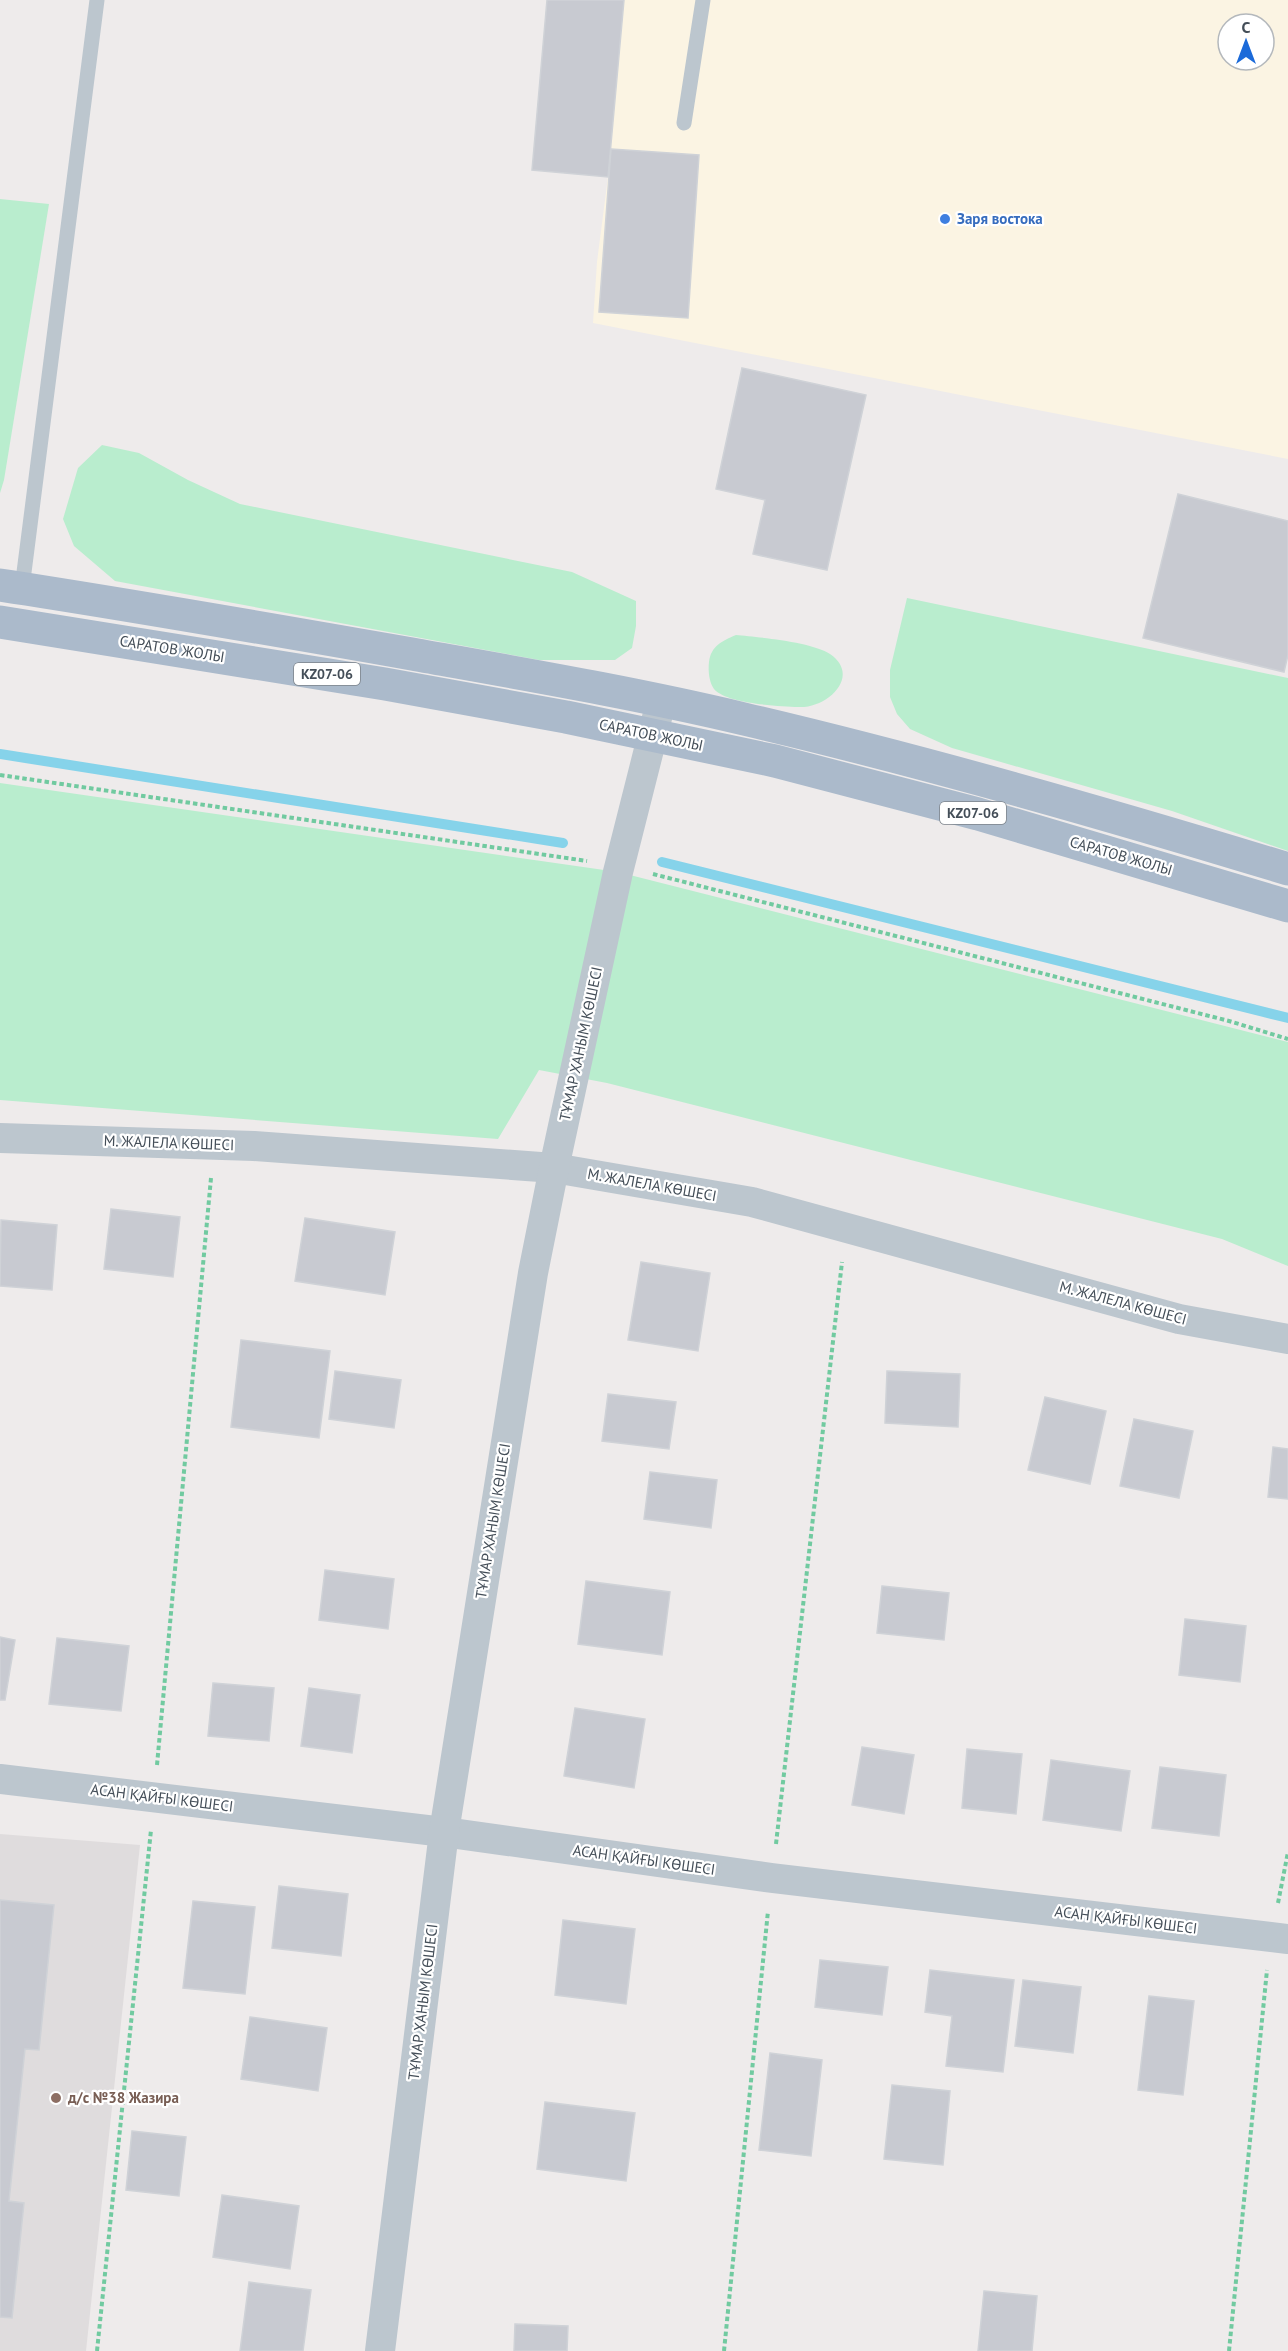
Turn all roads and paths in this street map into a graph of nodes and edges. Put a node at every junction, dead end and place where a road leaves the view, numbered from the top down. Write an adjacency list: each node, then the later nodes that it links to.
1 (97, 0): 4 (lane)
2 (703, 0): 3 (lane)
3 (684, 123)
4 (11, 587): 6 (main road, KZ07-06)
5 (0, 622): 7 (main road, САРАТОВ ЖОЛЫ / KZ07-06)
6 (661, 702): 7 (street, ТҰМАР ХАНЫМ КӨШЕСІ); 8 (main road, KZ07-06)
7 (653, 735): 9 (main road, САРАТОВ ЖОЛЫ / KZ07-06); 12 (street, ТҰМАР ХАНЫМ КӨШЕСІ)
8 (1288, 869)
9 (1288, 906)
10 (0, 1138): 11 (street, М. ЖАЛЕЛА КӨШЕСІ)
11 (214, 1145): 12 (street, М. ЖАЛЕЛА КӨШЕСІ); 16 (path)
12 (554, 1168): 13 (street, М. ЖАЛЕЛА КӨШЕСІ); 17 (street, ТҰМАР ХАНЫМ КӨШЕСІ)
13 (846, 1228): 14 (street, М. ЖАЛЕЛА КӨШЕСІ); 19 (path)
14 (1288, 1339)
15 (0, 1779): 16 (street, АСАН ҚАЙҒЫ КӨШЕСІ)
16 (154, 1797): 17 (street, АСАН ҚАЙҒЫ КӨШЕСІ); 21 (path)
17 (444, 1832): 19 (street, АСАН ҚАЙҒЫ КӨШЕСІ); 22 (street, ТҰМАР ХАНЫМ КӨШЕСІ)
18 (1288, 1852): 20 (path)
19 (772, 1878): 20 (street, АСАН ҚАЙҒЫ КӨШЕСІ); 23 (path)
20 (1279, 1938): 24 (path)
21 (97, 2351)
22 (381, 2351)
23 (724, 2351)
24 (1229, 2351)

